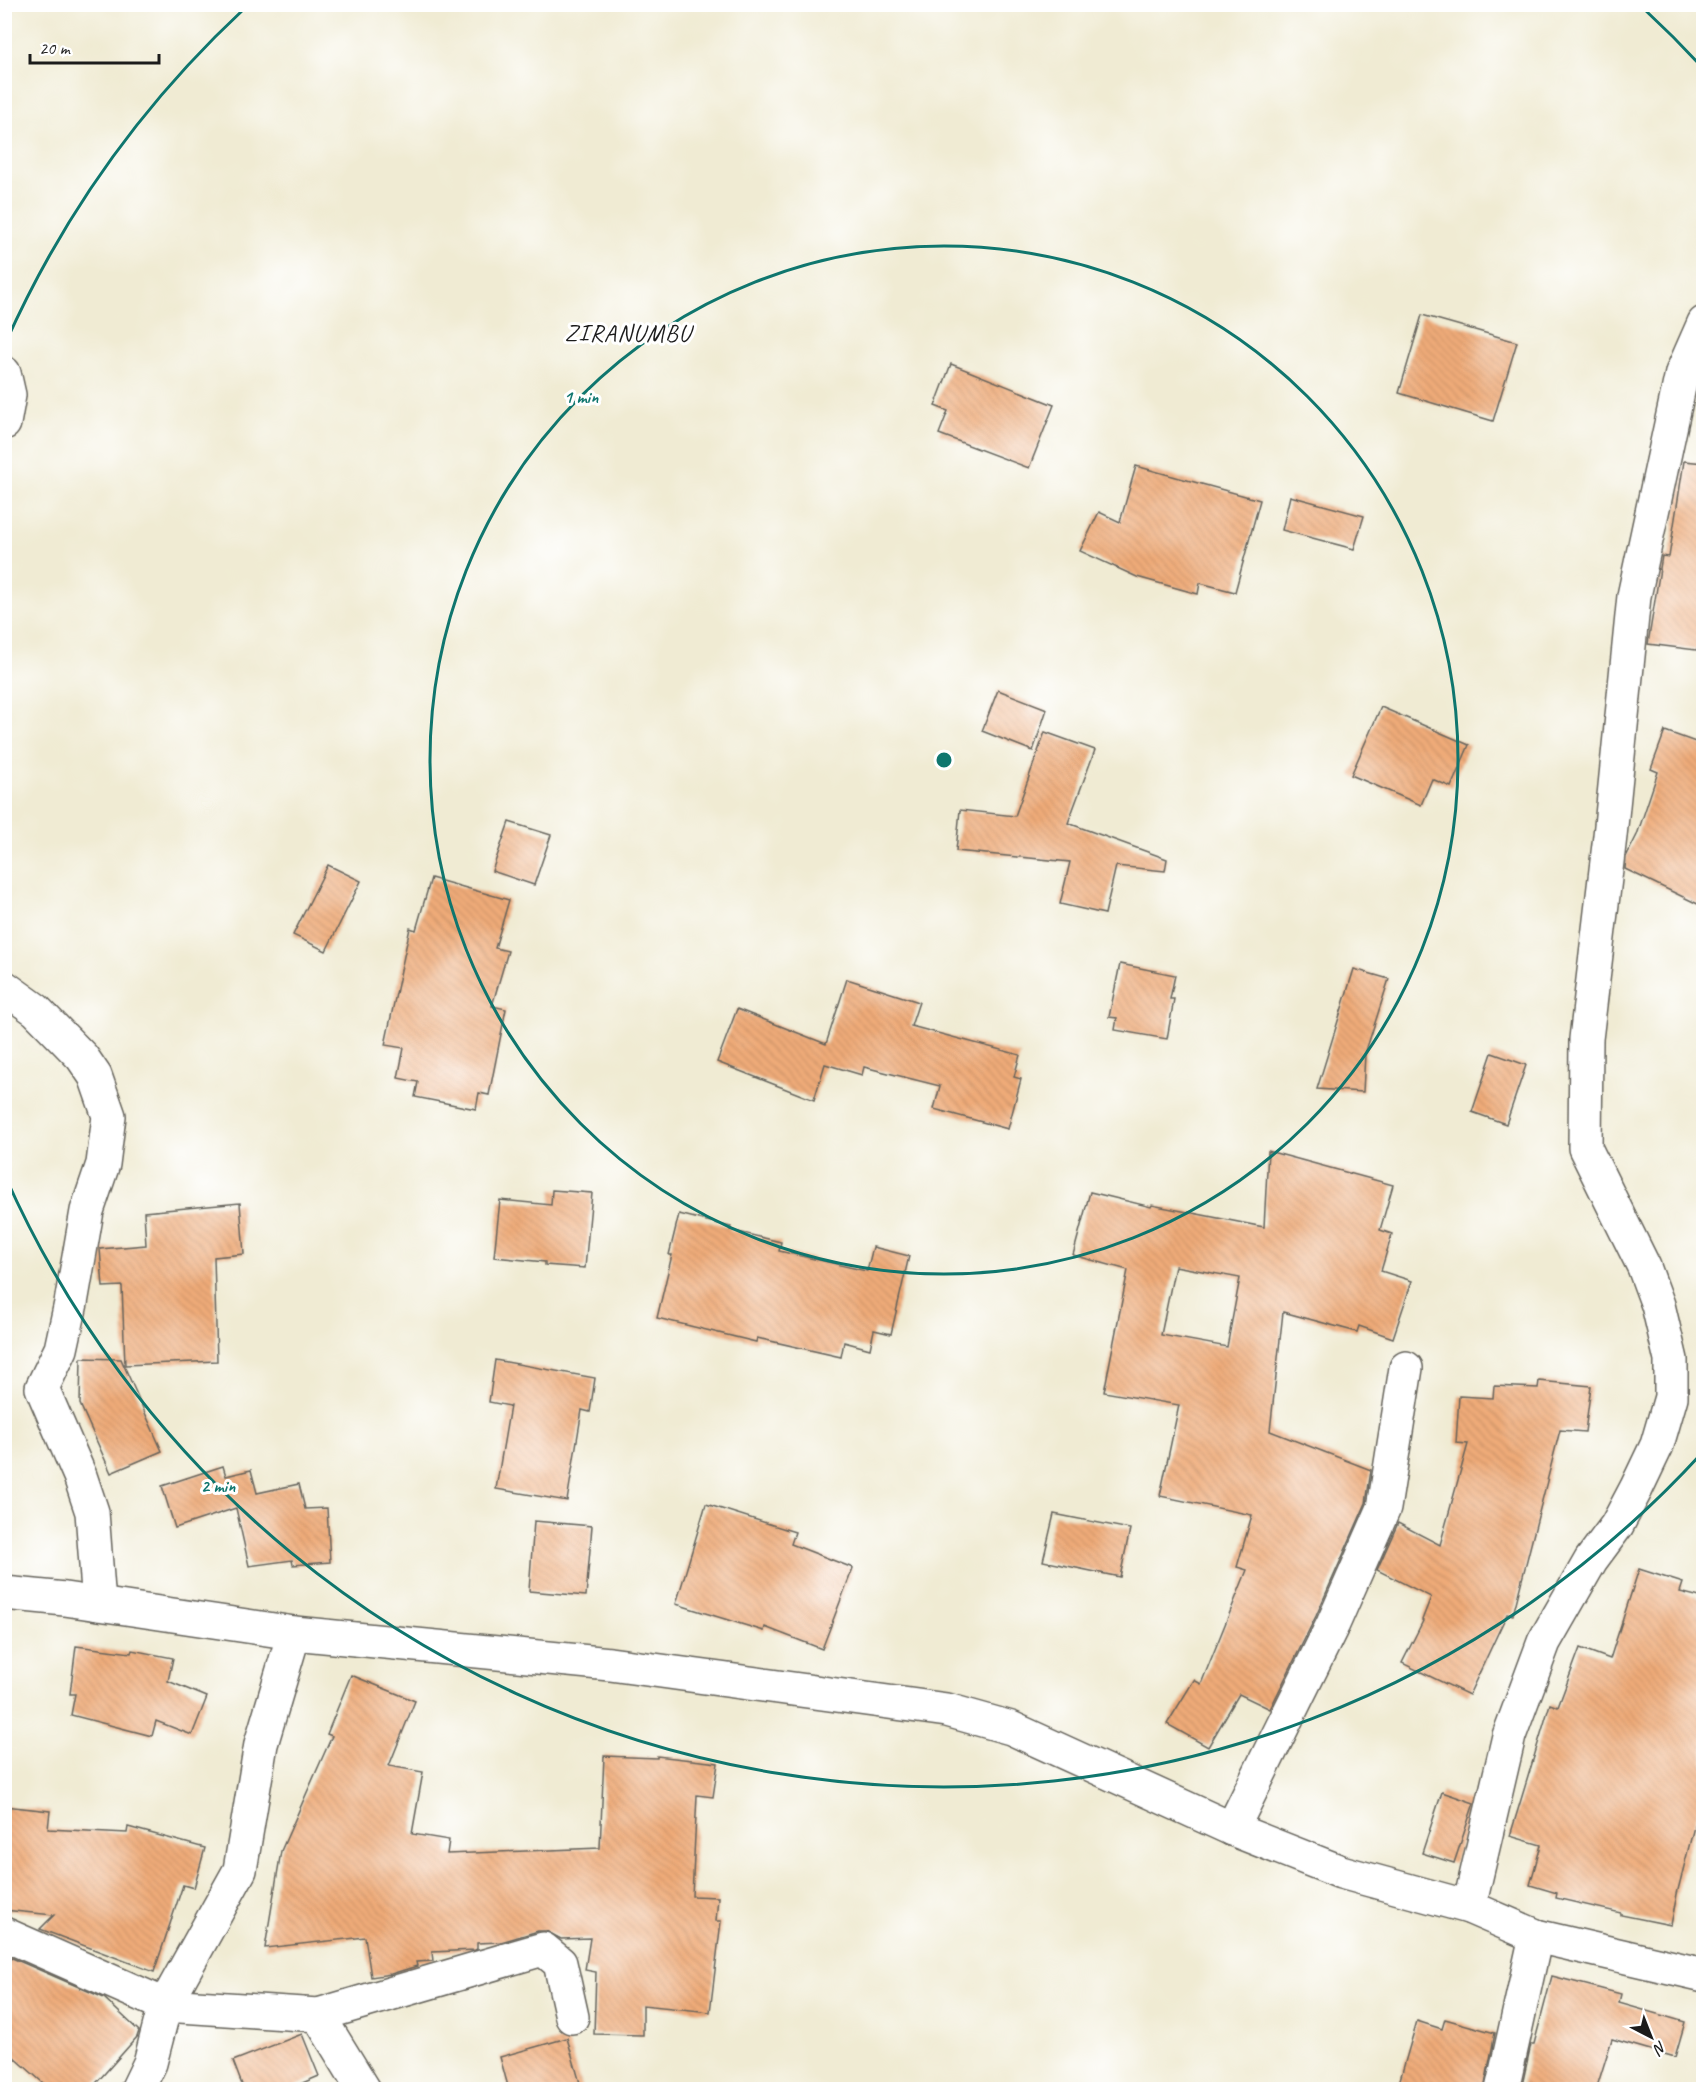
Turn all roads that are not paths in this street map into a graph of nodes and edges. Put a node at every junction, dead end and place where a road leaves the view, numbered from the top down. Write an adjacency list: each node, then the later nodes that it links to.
1 (1704, 323): 10 (street)
2 (4, 373): 3 (street)
3 (4, 423)
4 (4, 987): 7 (street)
5 (1406, 1368): 9 (street)
6 (4, 1593): 7 (street)
7 (99, 1604): 8 (street)
8 (294, 1633): 9 (street); 14 (street)
9 (1232, 1828): 10 (street)
10 (1469, 1907): 12 (street)
11 (4, 1934): 14 (street)
12 (1536, 1936): 13 (street); 19 (street)
13 (1704, 1975)
14 (165, 2005): 15 (street); 17 (street)
15 (318, 2015): 16 (street); 18 (street)
16 (572, 2017)
17 (137, 2090)
18 (364, 2090)
19 (1502, 2090)

